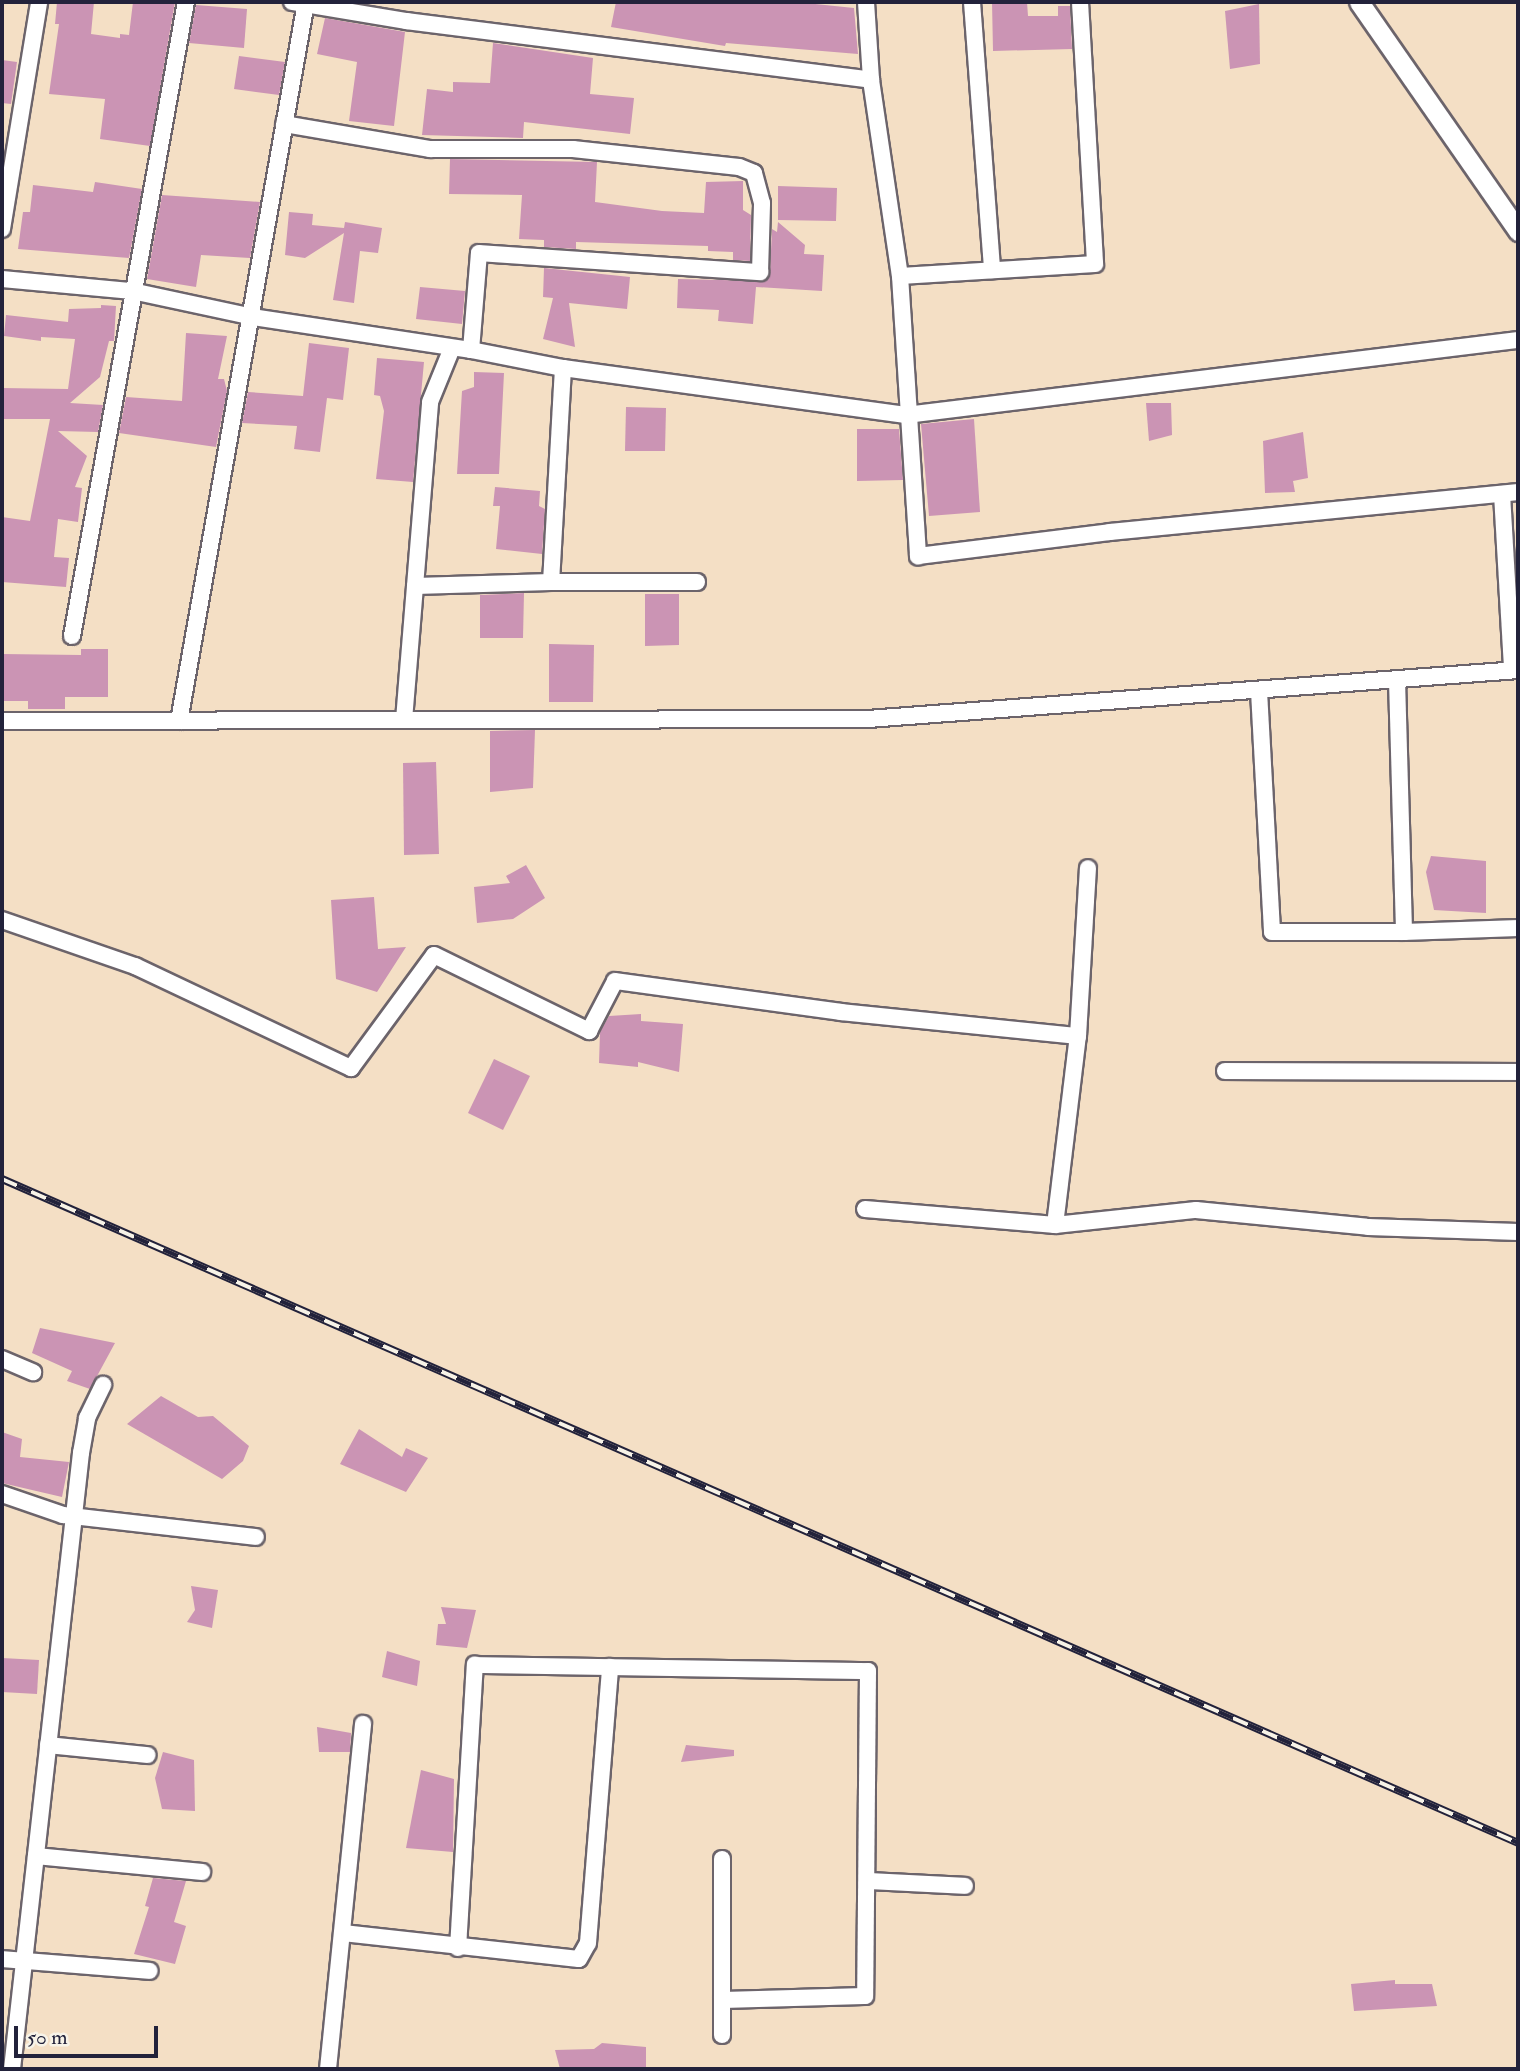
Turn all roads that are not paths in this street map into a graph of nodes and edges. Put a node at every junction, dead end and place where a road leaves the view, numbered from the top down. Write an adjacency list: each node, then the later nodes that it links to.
1 (39, 2): 10 (street)
2 (186, 2): 15 (street)
3 (866, 2): 8 (street)
4 (972, 2): 12 (street)
5 (1080, 2): 12 (street)
6 (1359, 2): 11 (street)
7 (301, 3): 8 (street); 9 (street)
8 (871, 80): 13 (street)
9 (284, 124): 16 (street); 19 (street)
10 (2, 229)
11 (1518, 232)
12 (992, 270): 13 (street)
13 (900, 276): 21 (street)
14 (2, 279): 15 (street)
15 (132, 291): 16 (street); 28 (street)
16 (253, 317): 18 (street); 34 (street)
17 (1518, 340): 21 (street)
18 (452, 348): 19 (street); 27 (street)
19 (471, 350): 20 (street)
20 (563, 368): 21 (street); 25 (street)
21 (906, 415): 23 (street)
22 (1518, 492): 23 (street)
23 (1502, 494): 24 (street)
24 (1512, 551): 29 (street)
25 (551, 582): 26 (street); 27 (street)
26 (697, 582)
27 (415, 586): 32 (street)
28 (72, 636)
29 (1515, 670): 30 (street)
30 (1397, 680): 31 (street); 38 (street)
31 (1259, 691): 32 (street); 38 (street)
32 (404, 720): 34 (street)
33 (2, 721): 34 (street)
34 (179, 721)
35 (1088, 868): 39 (street)
36 (2, 920): 39 (street)
37 (1518, 928): 38 (street)
38 (1404, 932)
39 (1078, 1036): 43 (street)
40 (1225, 1071): 41 (street)
41 (1518, 1072)
42 (865, 1209): 43 (street)
43 (1055, 1225): 44 (street)
44 (1518, 1232)
45 (2, 1359): 46 (street)
46 (33, 1372)
47 (103, 1385): 49 (street)
48 (2, 1494): 49 (street)
49 (74, 1516): 50 (street); 53 (street)
50 (256, 1537)
51 (610, 1667): 58 (street); 61 (street); 61 (street)
52 (363, 1724): 60 (street)
53 (48, 1745): 54 (street); 55 (street)
54 (147, 1755)
55 (36, 1856): 57 (street); 63 (street)
56 (722, 1859): 65 (street)
57 (202, 1872)
58 (867, 1881): 59 (street); 65 (street)
59 (965, 1886)
60 (343, 1933): 61 (street); 68 (street)
61 (458, 1948)
62 (2, 1959): 63 (street)
63 (24, 1961): 64 (street); 67 (street)
64 (150, 1971)
65 (722, 2000): 66 (street)
66 (722, 2035)
67 (12, 2069)
68 (328, 2069)

